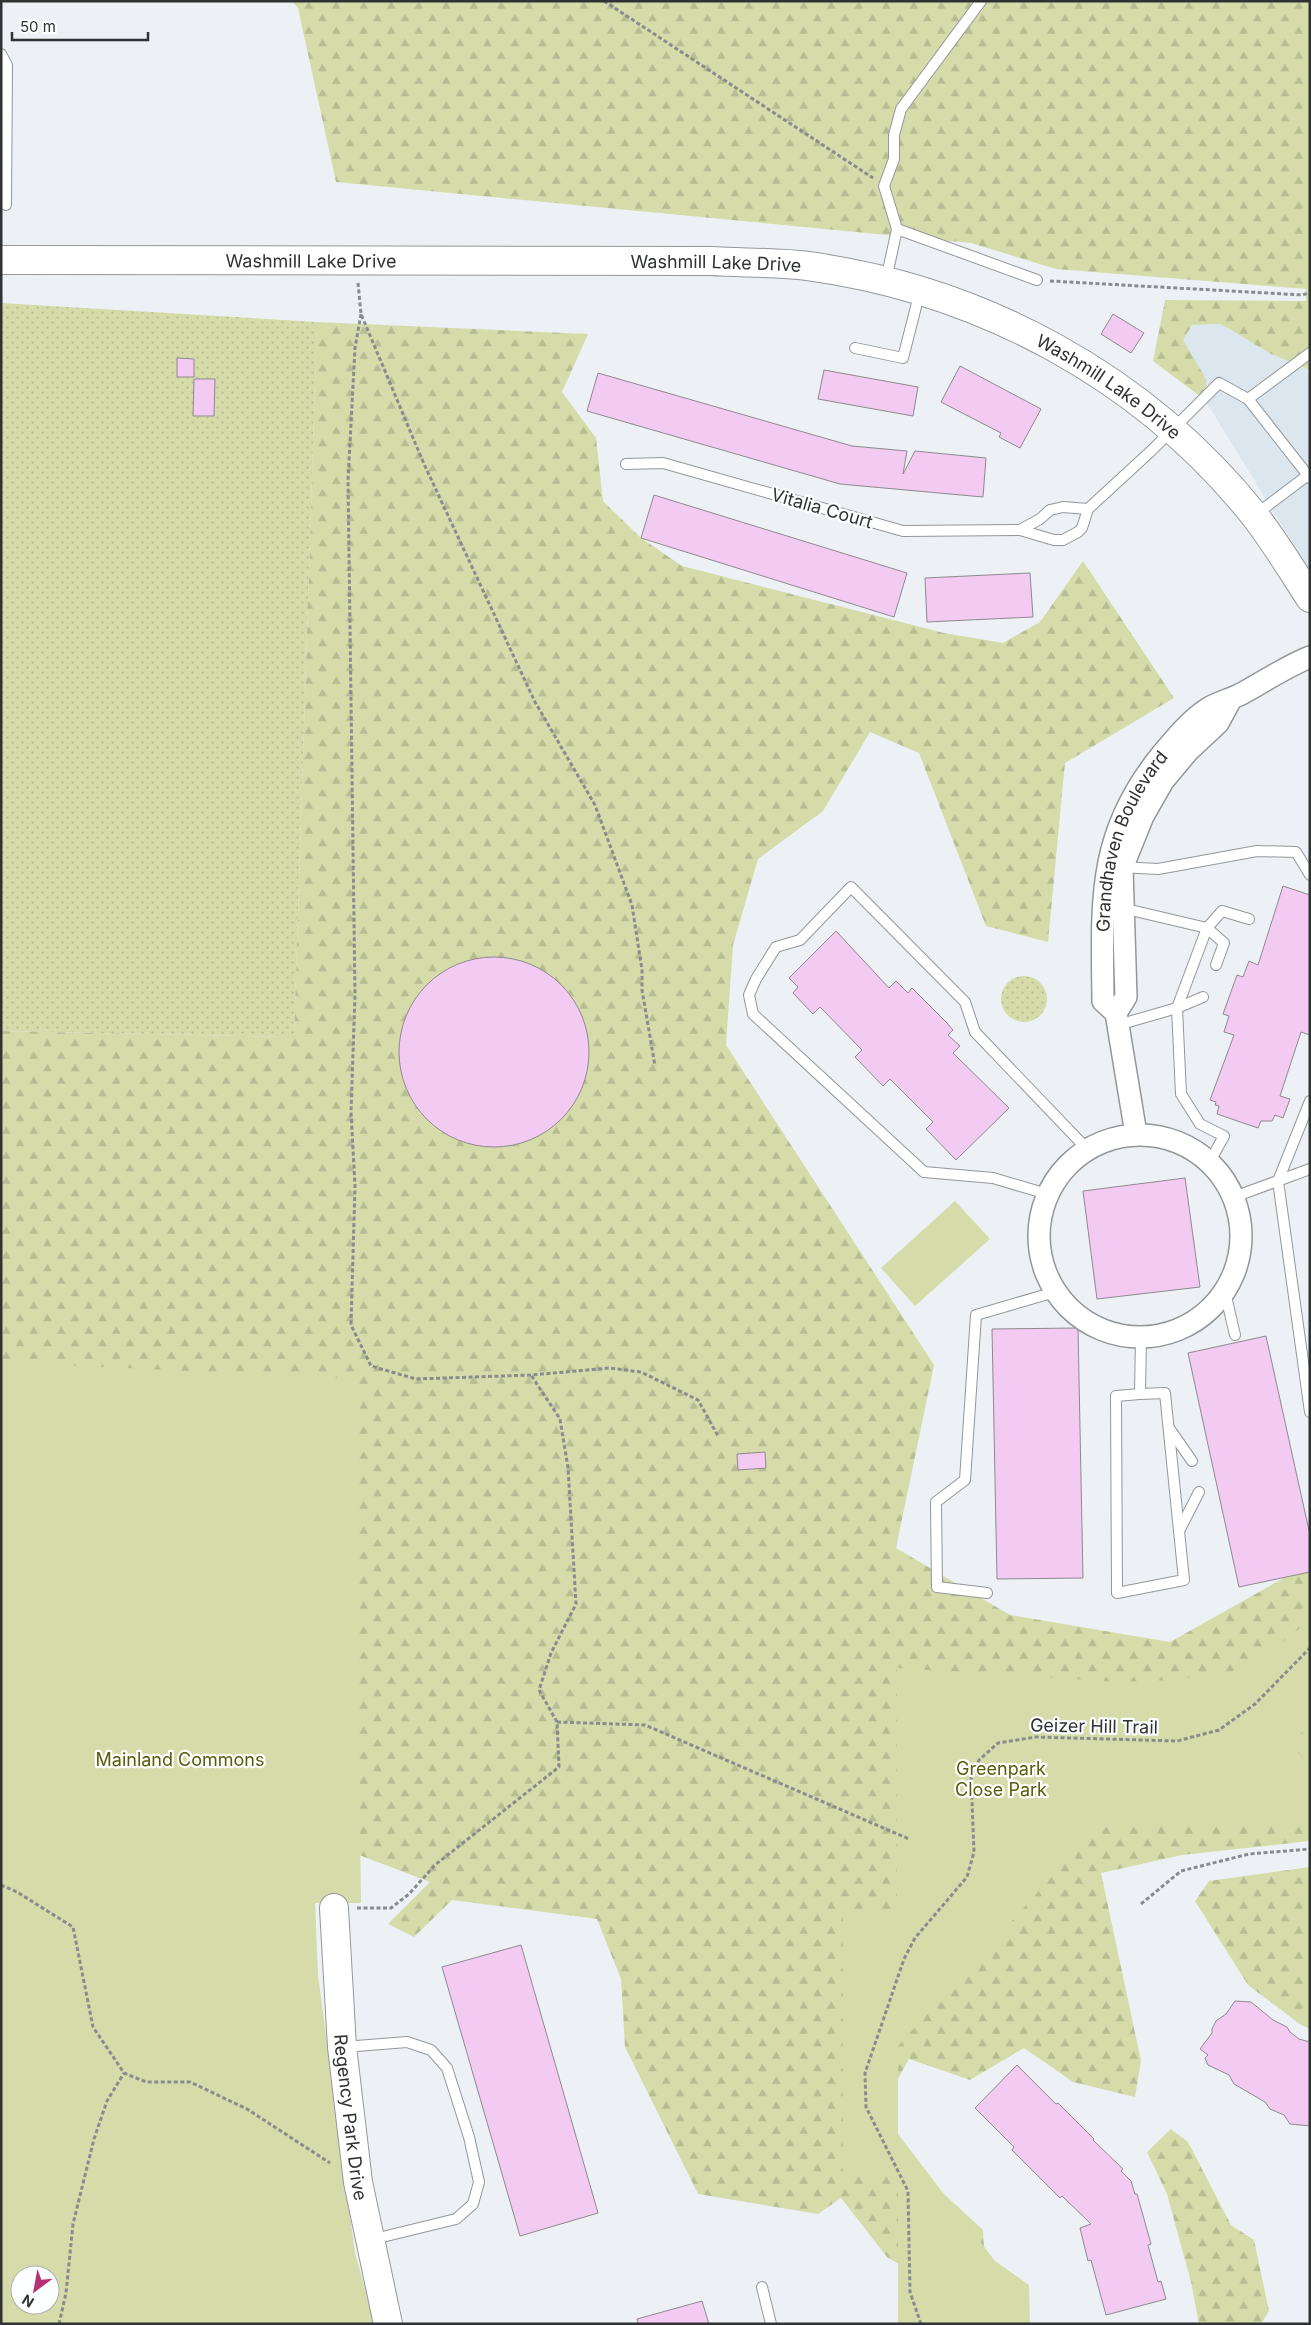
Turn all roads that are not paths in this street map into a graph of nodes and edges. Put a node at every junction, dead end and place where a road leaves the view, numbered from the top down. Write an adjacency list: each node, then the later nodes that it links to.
1 (981, 1): 4 (lane)
2 (1, 54): 3 (lane)
3 (6, 205)
4 (897, 229): 6 (lane); 7 (lane)
5 (1, 260): 6 (street, Washmill Lake Drive)
6 (885, 280): 8 (street, Washmill Lake Drive)
7 (1037, 280)
8 (920, 290): 9 (lane); 12 (street, Washmill Lake Drive)
9 (855, 348)
10 (1310, 353): 11 (lane)
11 (1248, 399): 12 (lane, Vitalia Court); 14 (lane)
12 (1172, 430): 15 (lane, Vitalia Court); 16 (street, Washmill Lake Drive)
13 (626, 464): 17 (lane, Vitalia Court)
14 (1309, 476): 16 (lane)
15 (1088, 509): 17 (lane, Vitalia Court); 17 (lane, Vitalia Court)
16 (1254, 516): 18 (street, Washmill Lake Drive)
17 (1020, 530)
18 (1310, 598)
19 (1310, 657): 20 (street, Grandhaven Boulevard)
20 (1114, 867): 21 (lane); 22 (street, Grandhaven Boulevard); 28 (street, Grandhaven Boulevard)
21 (1310, 875)
22 (1122, 908): 24 (lane); 28 (street, Grandhaven Boulevard)
23 (1249, 919): 24 (lane)
24 (1207, 928): 25 (lane); 27 (lane)
25 (1216, 965)
26 (1203, 996): 27 (lane)
27 (1178, 1008): 28 (lane); 32 (lane)
28 (1117, 1019): 30 (street, Grandhaven Boulevard)
29 (1310, 1101): 34 (lane)
30 (1136, 1134): 31 (street); 32 (street)
31 (1088, 1150): 35 (street); 35 (lane)
32 (1209, 1163): 36 (street)
33 (1310, 1169): 34 (lane)
34 (1278, 1181): 36 (lane); 42 (lane)
35 (1047, 1194): 37 (street)
36 (1234, 1198): 38 (street)
37 (1055, 1292): 40 (street); 47 (lane)
38 (1225, 1292): 39 (lane); 40 (street)
39 (1235, 1335)
40 (1141, 1338): 41 (lane)
41 (1140, 1394): 43 (lane); 46 (lane)
42 (1310, 1412)
43 (1169, 1427): 44 (lane); 46 (lane)
44 (1192, 1461)
45 (1199, 1492): 46 (lane)
46 (1179, 1531)
47 (986, 1593)
48 (334, 1908): 49 (street, Regency Park Drive)
49 (342, 2047): 50 (street, Regency Park Drive); 50 (lane)
50 (369, 2240): 52 (street, Regency Park Drive)
51 (762, 2287): 53 (lane)
52 (388, 2324)
53 (771, 2324)

